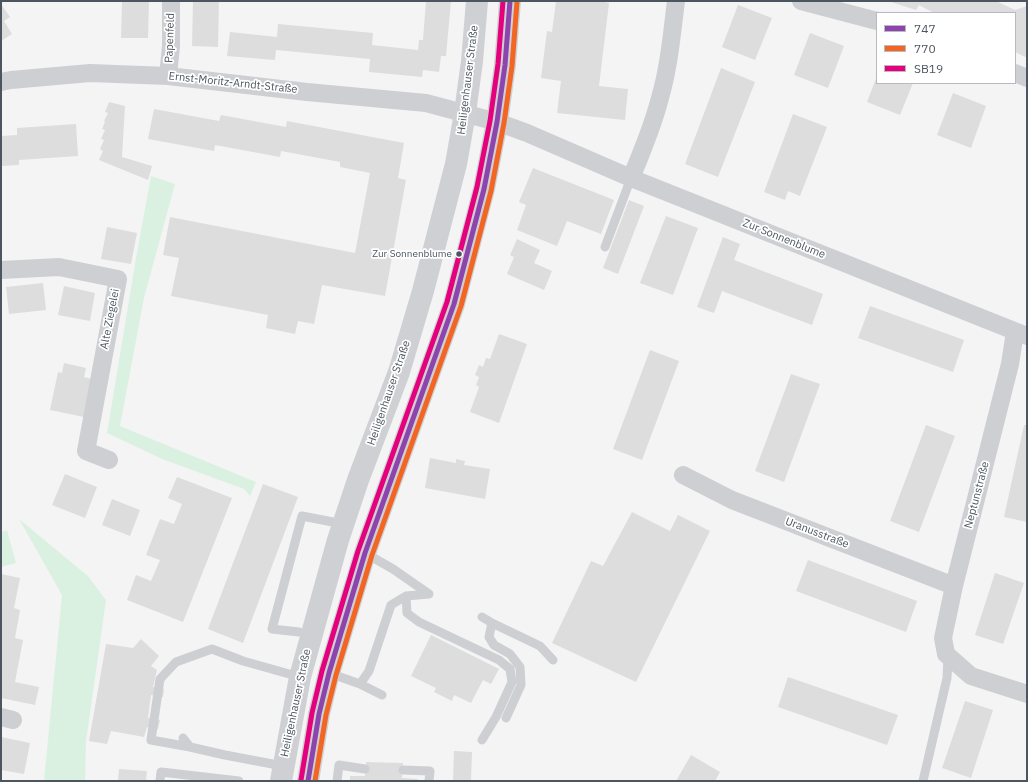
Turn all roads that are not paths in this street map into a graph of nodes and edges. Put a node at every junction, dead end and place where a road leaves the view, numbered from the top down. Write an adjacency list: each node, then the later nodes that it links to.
1 (171, 1): 8 (street, Papenfeld)
2 (477, 1): 11 (main road, Heiligenhauser Straße)
3 (510, 1): 12 (main road)
4 (676, 1): 13 (street)
5 (802, 1): 6 (street)
6 (876, 21)
7 (1016, 73): 9 (street)
8 (168, 76): 10 (street, Ernst-Moritz-Arndt-Straße); 11 (street, Ernst-Moritz-Arndt-Straße)
9 (1027, 78)
10 (1, 82)
11 (465, 113): 12 (street, Ernst-Moritz-Arndt-Straße); 19 (main road, Heiligenhauser Straße)
12 (497, 122): 13 (street, Zur Sonnenblume); 20 (main road)
13 (631, 178): 14 (lane); 16 (street, Zur Sonnenblume)
14 (604, 247)
15 (1, 270): 17 (street, Alte Ziegelei)
16 (1021, 334): 21 (street, Neptunstraße)
17 (109, 460)
18 (683, 475): 21 (street, Uranusstraße)
19 (343, 524): 25 (lane); 29 (main road, Heiligenhauser Straße)
20 (365, 553): 22 (lane); 28 (main road)
21 (954, 586): 26 (street, Neptunstraße)
22 (406, 596): 30 (lane); 35 (lane)
23 (482, 617): 24 (lane)
24 (492, 623): 27 (lane); 33 (lane)
25 (299, 632)
26 (948, 657): 31 (street); 46 (lane, Neptunstraße)
27 (553, 660)
28 (329, 673): 30 (lane); 43 (main road)
29 (300, 677): 36 (lane); 39 (main road, Heiligenhauser Straße)
30 (360, 684): 32 (lane)
31 (1027, 694)
32 (382, 695)
33 (506, 718)
34 (183, 738): 36 (lane)
35 (482, 740)
36 (190, 747): 39 (lane)
37 (365, 769): 44 (lane)
38 (403, 770): 45 (lane)
39 (282, 773)
40 (202, 779): 41 (lane); 42 (lane)
41 (160, 781)
42 (239, 781)
43 (308, 781)
44 (337, 781)
45 (429, 781)
46 (923, 781)

